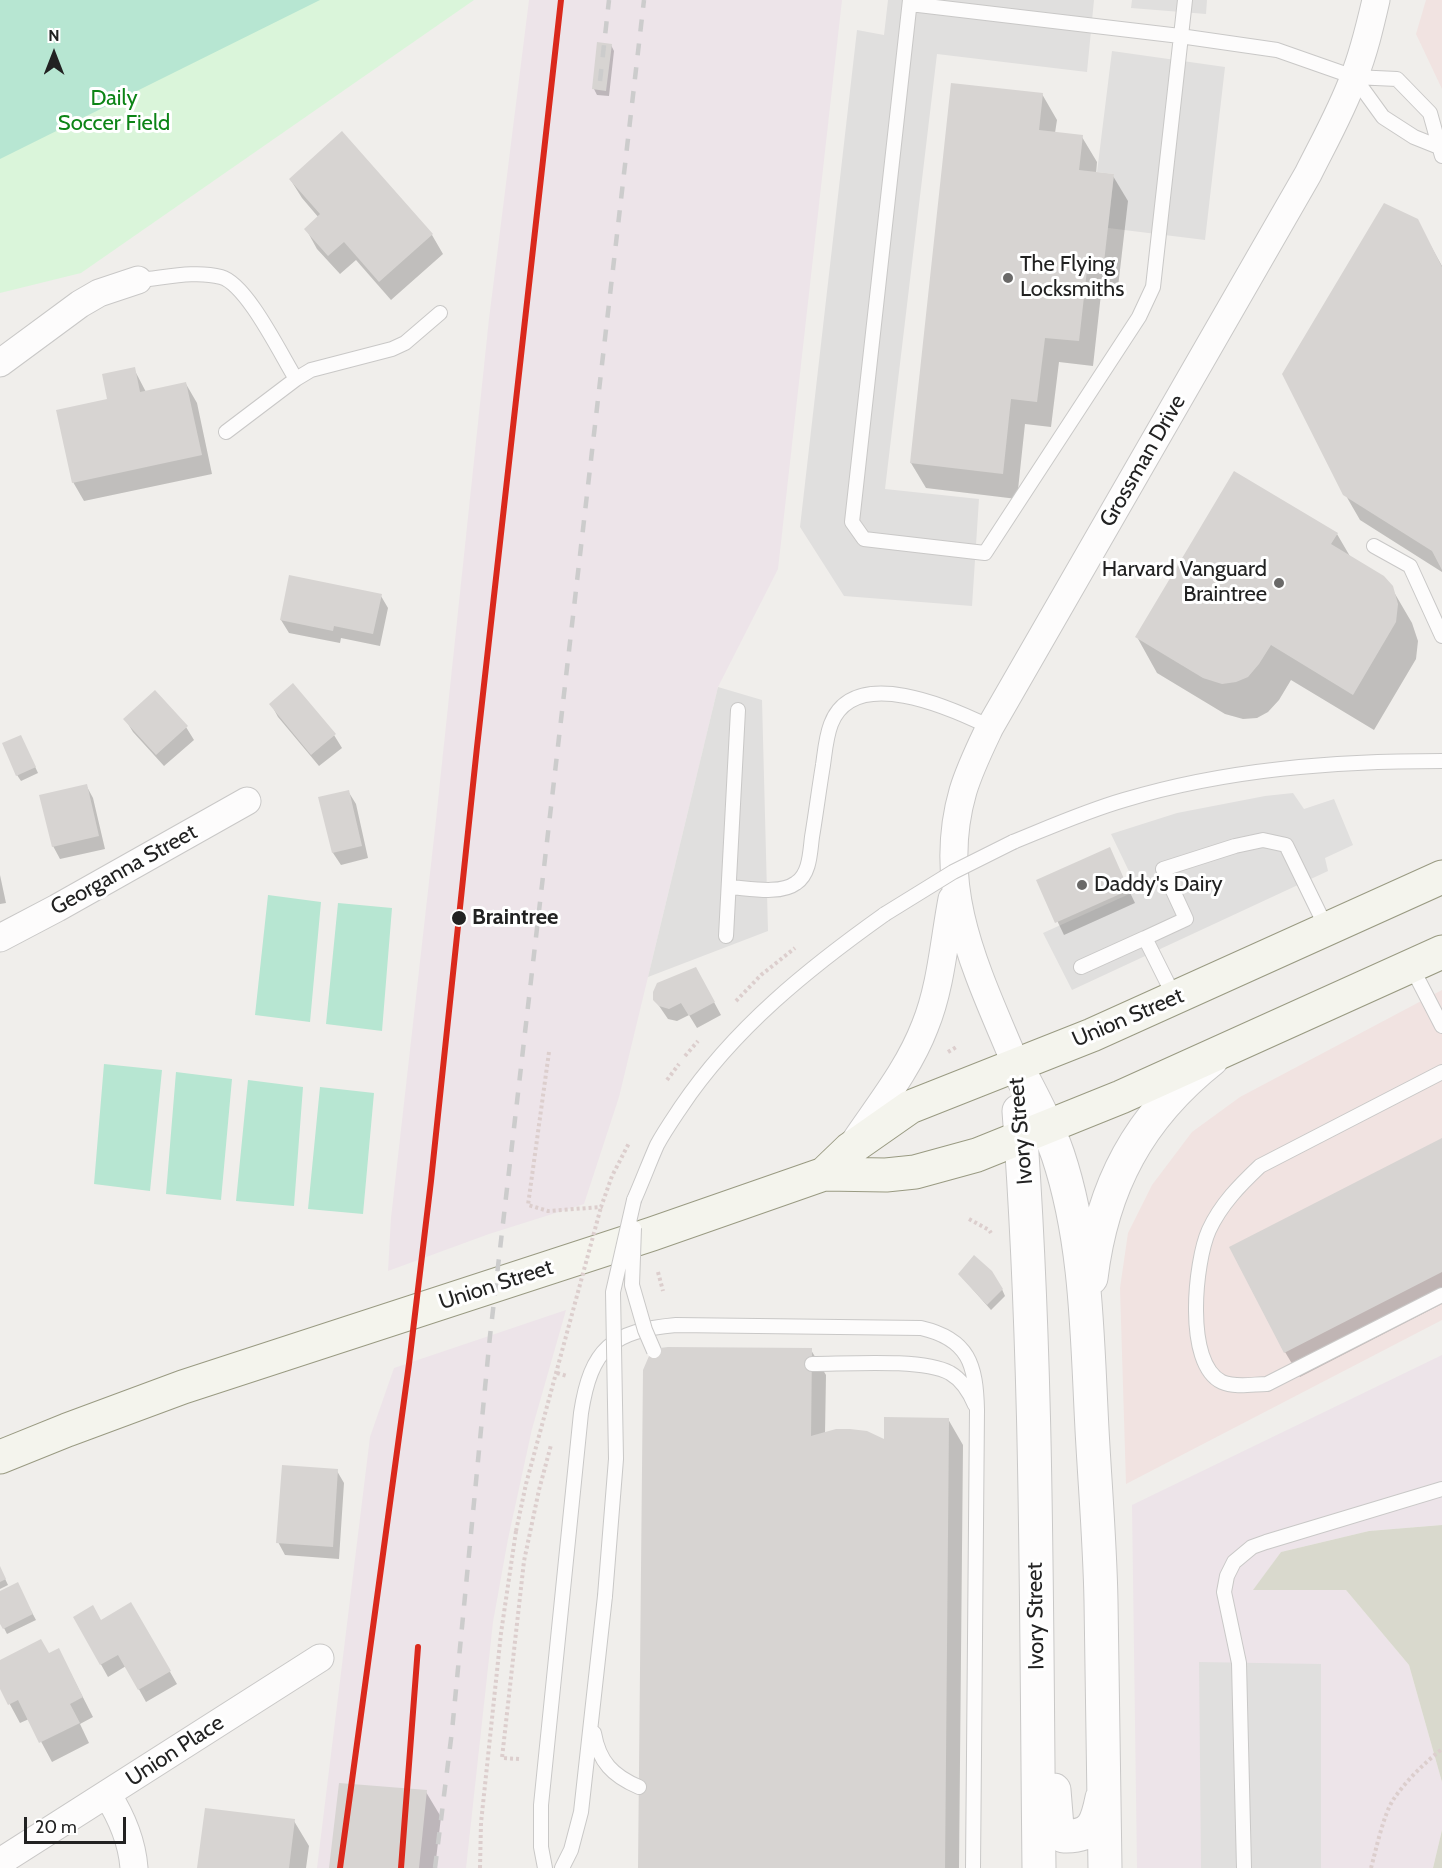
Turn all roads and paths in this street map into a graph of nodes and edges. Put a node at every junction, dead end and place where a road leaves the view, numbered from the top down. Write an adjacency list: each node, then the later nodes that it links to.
1 (1185, 0): 4 (lane)
2 (1376, 0): 5 (street, Grossman Drive)
3 (910, 2): 4 (lane); 4 (lane)
4 (1180, 36): 5 (lane)
5 (1354, 77): 6 (lane); 6 (lane); 15 (street, Grossman Drive)
6 (1441, 152)
7 (138, 280): 9 (street); 10 (lane)
8 (440, 313): 10 (lane)
9 (0, 363)
10 (296, 379): 11 (lane)
11 (226, 432)
12 (1374, 546): 13 (lane)
13 (1442, 636)
14 (738, 710): 20 (lane)
15 (990, 727): 19 (street, Grossman Drive); 20 (lane)
16 (1442, 761): 37 (lane, bridge)
17 (247, 801): 23 (street, Georganna Street)
18 (1442, 877): 21 (main road, Union Street)
19 (955, 883): 32 (street, Grossman Drive); 35 (street)
20 (729, 887): 22 (lane)
21 (1327, 929): 24 (lane); 28 (main road, Union Street)
22 (726, 936)
23 (0, 938)
24 (1145, 938): 27 (lane); 28 (lane)
25 (1442, 952): 26 (main road, Union Street)
26 (1412, 966): 29 (lane); 30 (main road, Union Street)
27 (1081, 967)
28 (1175, 998): 32 (main road, Union Street)
29 (1442, 1026)
30 (1223, 1051): 34 (main road, Union Street); 41 (street)
31 (549, 1052): 44 (path, bridge)
32 (1016, 1065): 34 (street, Ivory Street); 35 (main road, Union Street)
33 (1442, 1072): 40 (lane)
34 (1034, 1132): 36 (main road, Union Street); 41 (street, Ivory Street); 49 (street, Ivory Street)
35 (850, 1149): 36 (main road, Union Street)
36 (824, 1174): 48 (main road, Union Street)
37 (634, 1200): 42 (lane, bridge); 52 (lane, bridge)
38 (658, 1272): 39 (path)
39 (663, 1291)
40 (1442, 1295)
41 (1087, 1331): 56 (street, Ivory Street)
42 (654, 1351)
43 (812, 1364): 46 (lane)
44 (557, 1373): 45 (path); 60 (path, bridge)
45 (570, 1377)
46 (977, 1410): 61 (lane); 63 (lane)
47 (551, 1445): 54 (path)
48 (0, 1457)
49 (1033, 1466): 56 (street); 64 (street, Ivory Street)
50 (1442, 1489): 66 (lane)
51 (320, 1658): 57 (street, Union Place)
52 (592, 1716): 55 (lane); 62 (lane)
53 (1442, 1749): 67 (path)
54 (519, 1759)
55 (639, 1787)
56 (1103, 1787): 65 (street, Ivory Street)
57 (107, 1794): 58 (street, Union Place); 59 (street)
58 (0, 1862)
59 (134, 1868)
60 (480, 1868)
61 (545, 1868)
62 (562, 1868)
63 (973, 1868)
64 (1040, 1868)
65 (1105, 1868)
66 (1244, 1868)
67 (1371, 1868)

